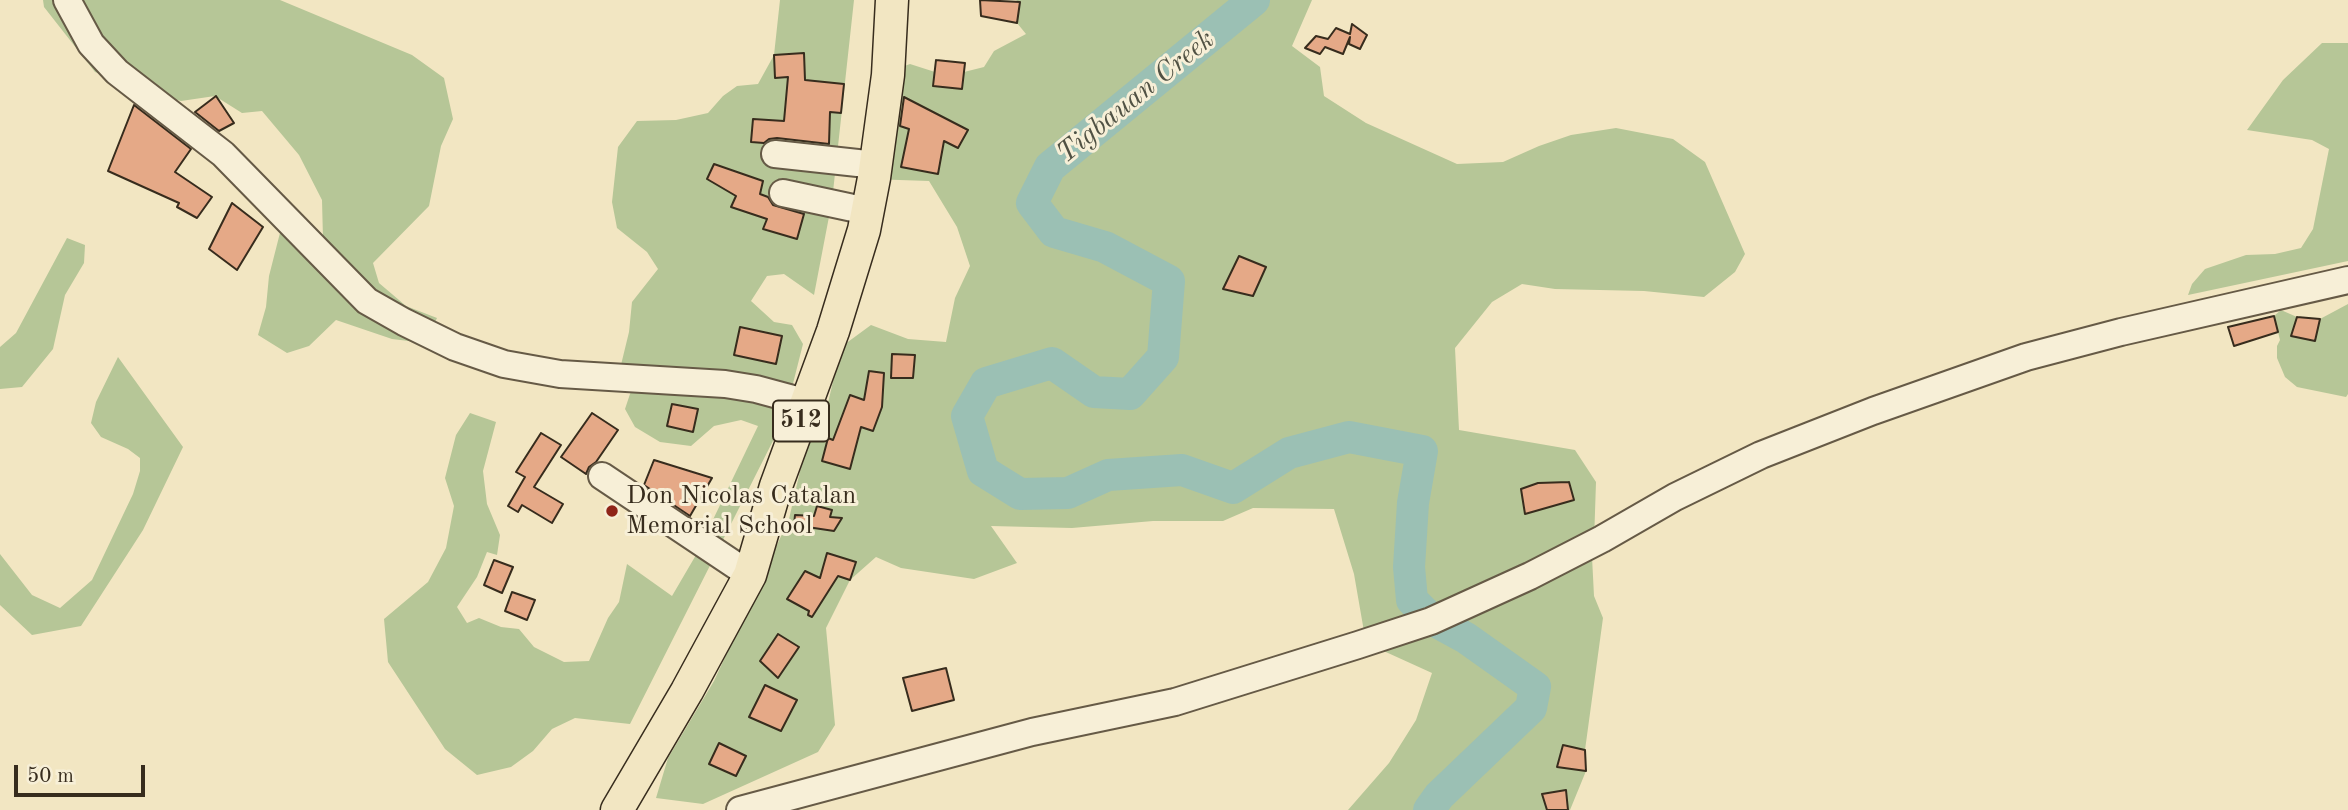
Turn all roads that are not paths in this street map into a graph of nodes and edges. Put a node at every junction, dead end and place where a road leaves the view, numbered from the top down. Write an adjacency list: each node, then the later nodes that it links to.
1 (67, 0): 8 (street)
2 (892, 0): 4 (main road, 512)
3 (775, 154): 4 (street)
4 (876, 165): 6 (main road, 512)
5 (783, 193): 6 (street)
6 (867, 211): 8 (main road, 512)
7 (2348, 281): 12 (street)
8 (808, 403): 10 (main road, 512)
9 (603, 476): 10 (street)
10 (750, 575): 11 (main road, 512)
11 (617, 810)
12 (740, 810)

